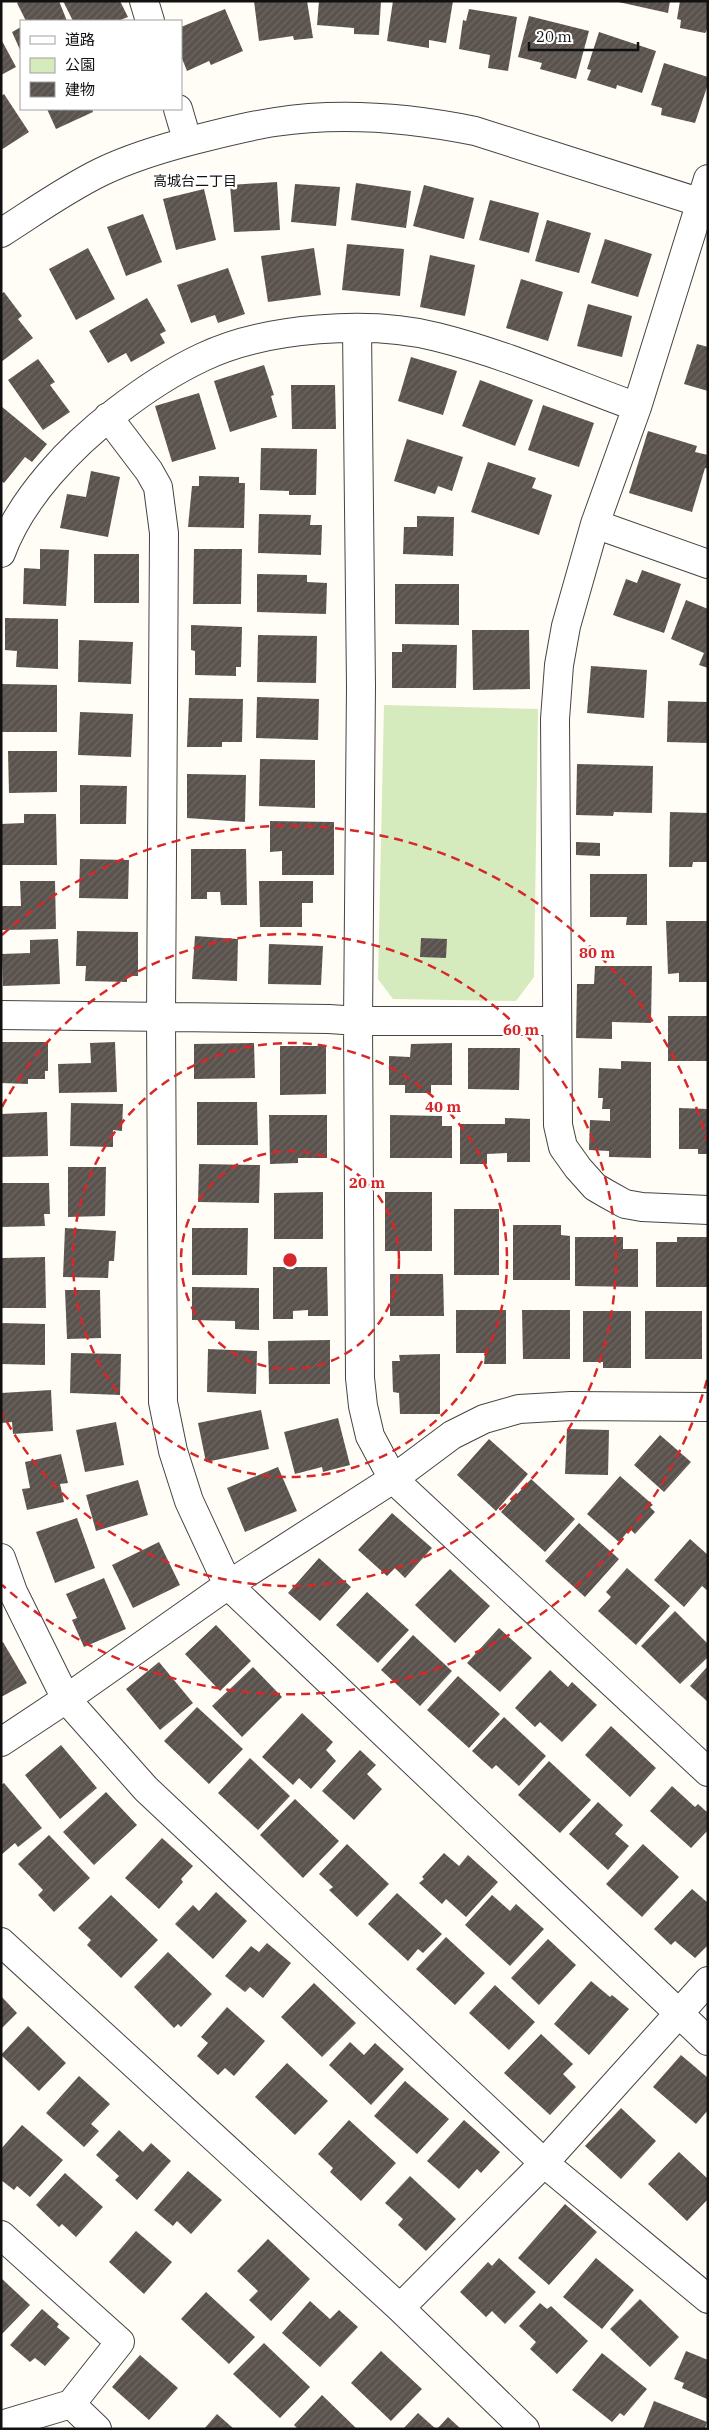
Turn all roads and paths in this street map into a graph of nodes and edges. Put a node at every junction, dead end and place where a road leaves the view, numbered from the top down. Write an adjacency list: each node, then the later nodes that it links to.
1 (144, 1): 2 (street)
2 (150, 20)
3 (705, 196): 4 (street); 6 (street)
4 (1, 233)
5 (357, 329): 6 (street); 7 (street); 13 (street)
6 (637, 407): 8 (street)
7 (108, 417): 9 (street); 12 (street)
8 (595, 524): 10 (street); 14 (street)
9 (1, 553)
10 (708, 564)
11 (1, 1015): 12 (street)
12 (161, 1017): 13 (street); 19 (street)
13 (358, 1021): 14 (street); 17 (street)
14 (556, 1021): 15 (street)
15 (708, 1210)
16 (708, 1406): 17 (street)
17 (393, 1479): 19 (street); 22 (street)
18 (1, 1558): 20 (street)
19 (228, 1585): 20 (street); 25 (street)
20 (66, 1699): 21 (street); 27 (street)
21 (1, 1742)
22 (708, 1772)
23 (1, 1942): 30 (street)
24 (708, 1981): 25 (street)
25 (678, 2014): 26 (street); 27 (street)
26 (708, 2041)
27 (544, 2163): 29 (street); 30 (street)
28 (1, 2235): 31 (street)
29 (708, 2299)
30 (400, 2308): 34 (street)
31 (70, 2404): 32 (street); 33 (street)
32 (1, 2425)
33 (97, 2429)
34 (525, 2429)

